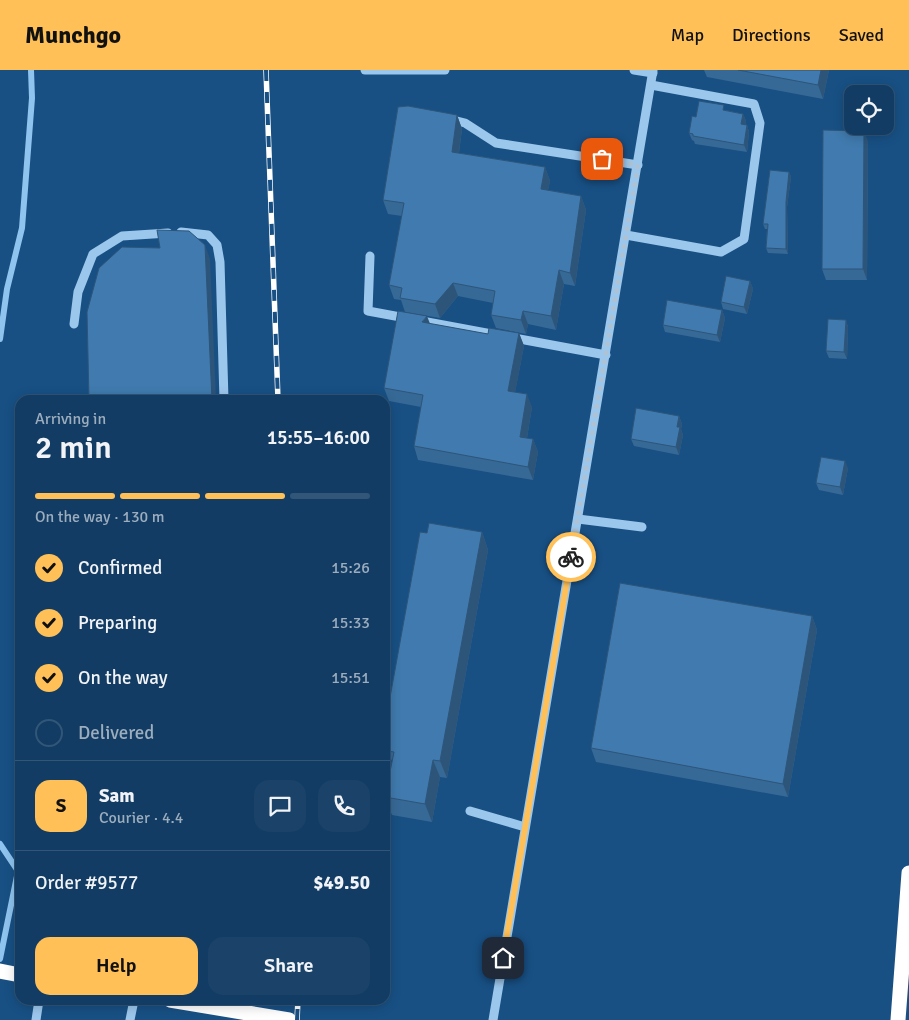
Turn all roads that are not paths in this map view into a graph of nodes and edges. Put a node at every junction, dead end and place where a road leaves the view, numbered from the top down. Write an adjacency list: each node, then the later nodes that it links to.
1 (366, 70): 2 (street)
2 (445, 70)
3 (634, 70): 4 (street)
4 (653, 72): 5 (street)
5 (651, 85): 7 (street); 8 (street)
6 (439, 116): 7 (street)
7 (638, 165): 8 (street)
8 (626, 235): 11 (street)
9 (370, 256): 11 (street)
10 (74, 324): 12 (street)
11 (606, 354): 13 (street)
12 (224, 395)
13 (578, 519): 14 (street); 16 (street)
14 (642, 527)
15 (470, 811): 16 (street)
16 (525, 827): 26 (street)
17 (909, 874): 27 (highway)
18 (0, 971): 19 (highway)
19 (15, 974)
20 (39, 1005): 23 (street)
21 (133, 1005): 24 (street)
22 (200, 1005): 25 (highway)
23 (36, 1020)
24 (130, 1020)
25 (290, 1020)
26 (493, 1020)
27 (898, 1020)

